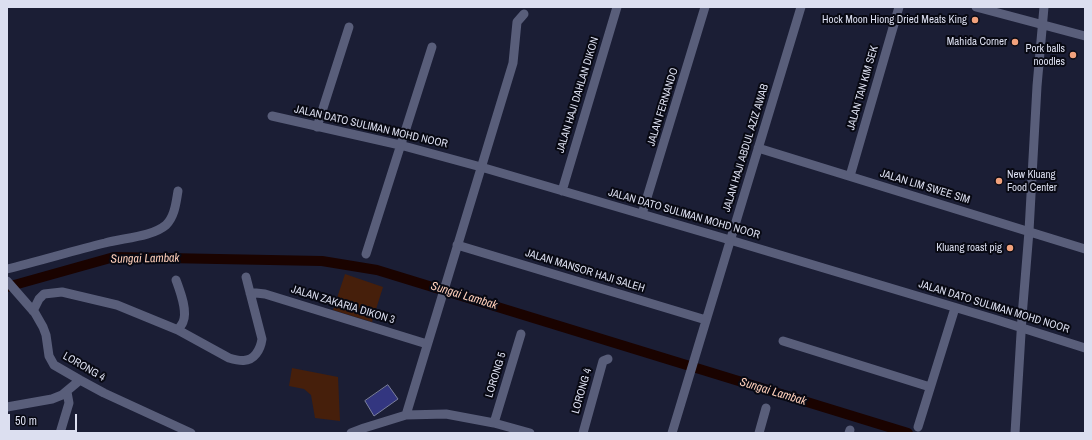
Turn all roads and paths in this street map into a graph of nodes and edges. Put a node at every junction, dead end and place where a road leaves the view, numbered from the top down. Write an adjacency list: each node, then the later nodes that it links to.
1 (617, 7): 19 (street, JALAN HAJI DAHLAN DIKON)
2 (705, 7): 20 (street, JALAN FERNANDO)
3 (801, 7): 15 (street, JALAN HAJI ABDUL AZIZ AWAB)
4 (899, 7): 17 (street, JALAN TAN KIM SEK)
5 (976, 7): 8 (street)
6 (1044, 7): 8 (street)
7 (524, 14): 16 (street)
8 (1042, 24): 10 (street); 21 (street)
9 (349, 27): 13 (street)
10 (1085, 36)
11 (432, 47): 14 (street)
12 (272, 116): 13 (street, JALAN DATO SULIMAN MOHD NOOR)
13 (317, 127): 14 (street, JALAN DATO SULIMAN MOHD NOOR)
14 (400, 145): 16 (street, JALAN DATO SULIMAN MOHD NOOR); 25 (street)
15 (758, 148): 17 (street, JALAN LIM SWEE SIM); 22 (street, JALAN HAJI ABDUL AZIZ AWAB)
16 (481, 167): 19 (street, JALAN DATO SULIMAN MOHD NOOR); 23 (street)
17 (850, 176): 21 (street, JALAN LIM SWEE SIM)
18 (178, 191): 26 (street)
19 (562, 191): 20 (street, JALAN DATO SULIMAN MOHD NOOR)
20 (642, 214): 22 (street, JALAN DATO SULIMAN MOHD NOOR)
21 (1029, 231): 24 (street, JALAN LIM SWEE SIM); 34 (street)
22 (730, 240): 31 (street, JALAN DATO SULIMAN MOHD NOOR); 33 (street, JALAN HAJI ABDUL AZIZ AWAB)
23 (457, 245): 33 (street, JALAN MANSOR HAJI SALEH); 38 (street)
24 (1085, 249)
25 (366, 254)
26 (7, 269)
27 (246, 277): 30 (street)
28 (176, 280): 35 (street)
29 (7, 281): 32 (street, LORONG 4)
30 (250, 293): 35 (street); 38 (street, JALAN ZAKARIA DIKON 3)
31 (955, 308): 34 (street, JALAN DATO SULIMAN MOHD NOOR); 42 (street)
32 (33, 311): 35 (street); 41 (street, LORONG 4)
33 (706, 320): 54 (street, JALAN HAJI ABDUL AZIZ AWAB)
34 (1021, 328): 39 (street, JALAN DATO SULIMAN MOHD NOOR); 56 (street)
35 (178, 330)
36 (521, 334): 47 (street, LORONG 5)
37 (784, 341): 42 (street)
38 (427, 344): 46 (street)
39 (1085, 348)
40 (608, 359): 53 (street, LORONG 4)
41 (80, 380): 43 (street); 50 (street, LORONG 4)
42 (930, 386): 48 (street)
43 (67, 392): 44 (street); 49 (street)
44 (7, 408)
45 (766, 408): 55 (street)
46 (406, 415): 47 (street); 51 (street)
47 (494, 422): 52 (street)
48 (918, 427)
49 (60, 433)
50 (191, 433)
51 (351, 433)
52 (530, 433)
53 (583, 433)
54 (672, 433)
55 (759, 433)
56 (1015, 433)

